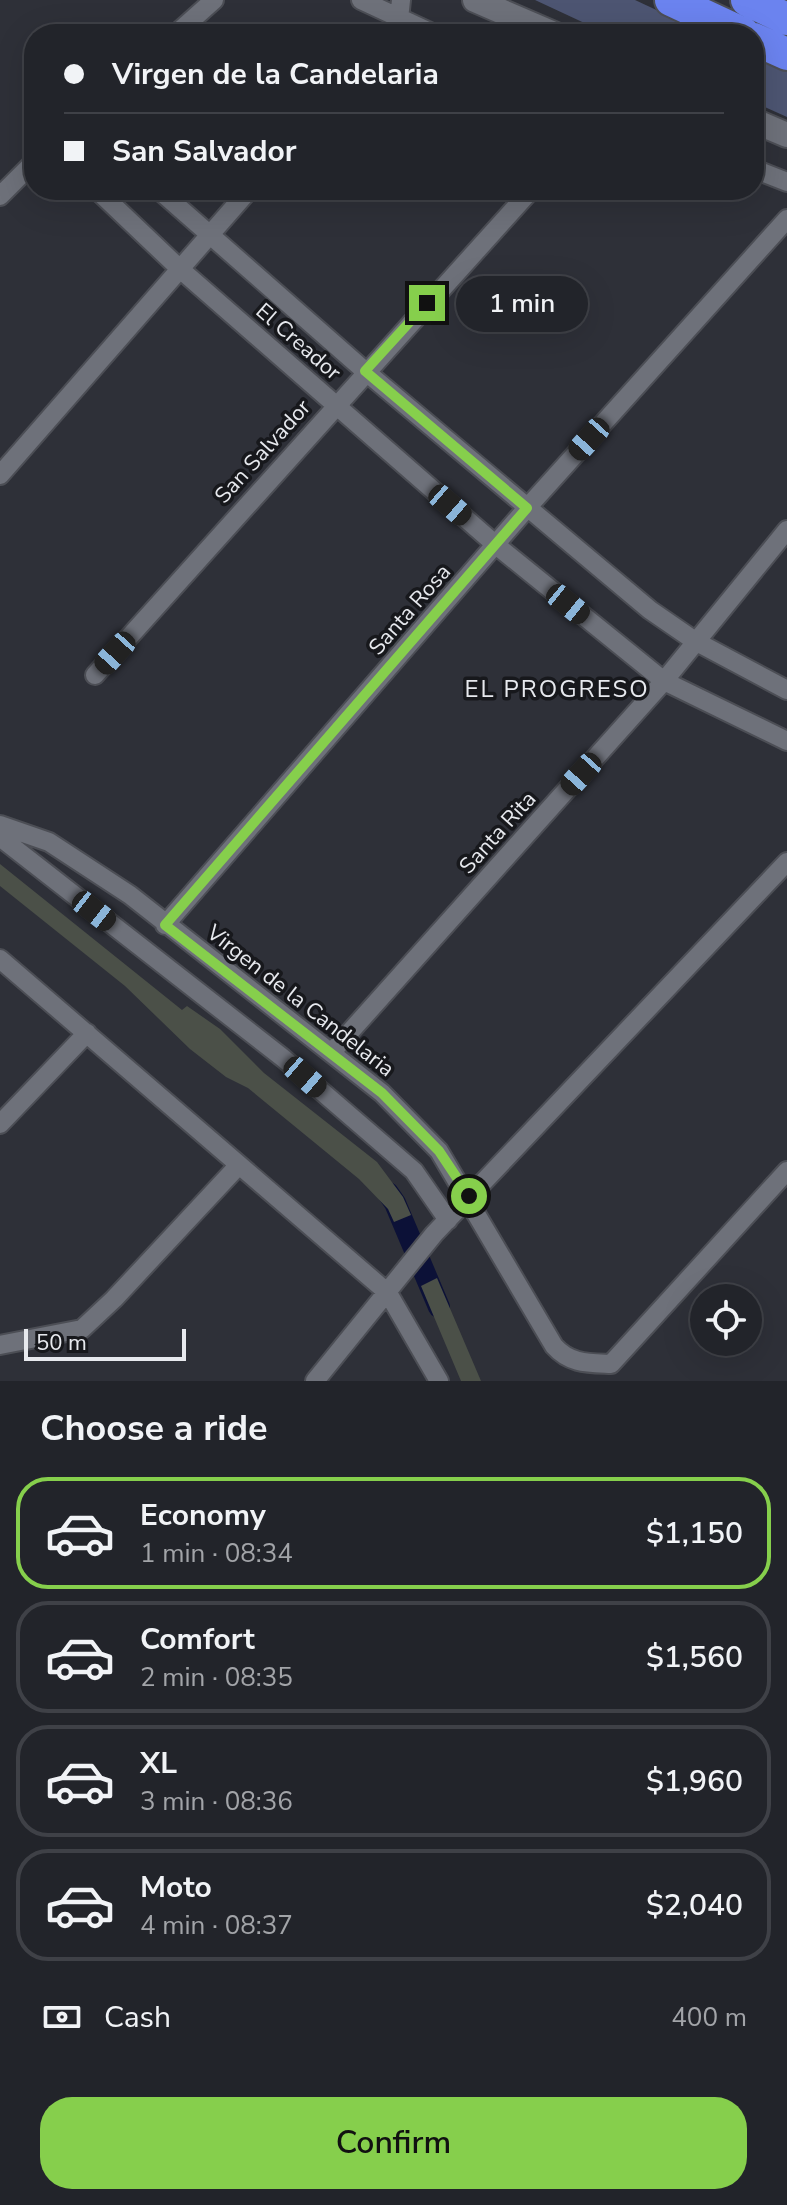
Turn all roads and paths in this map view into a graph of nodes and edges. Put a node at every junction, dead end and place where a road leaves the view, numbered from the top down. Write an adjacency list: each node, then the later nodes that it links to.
1 (214, 0): 8 (street)
2 (361, 0): 6 (street)
3 (475, 0): 9 (street)
4 (671, 0): 10 (highway)
5 (747, 0): 7 (highway)
6 (397, 18)
7 (787, 19)
8 (187, 24)
9 (531, 24)
10 (723, 24)
11 (764, 44): 12 (highway)
12 (787, 54)
13 (764, 125): 14 (street)
14 (787, 135)
15 (24, 172): 18 (street)
16 (764, 173): 17 (street)
17 (787, 182)
18 (0, 196)
19 (108, 200): 25 (street, El Creador)
20 (171, 200): 24 (street, El Creador)
21 (240, 200): 24 (street)
22 (522, 200): 26 (street, San Salvador)
23 (787, 219): 29 (street, Santa Rosa)
24 (209, 233): 25 (street); 26 (street, El Creador)
25 (180, 269): 27 (street, El Creador); 28 (street)
26 (365, 371): 27 (street, San Salvador); 29 (street, El Creador)
27 (336, 405): 31 (street, El Creador); 33 (street, San Salvador)
28 (0, 475)
29 (527, 508): 31 (street, Santa Rosa); 32 (street, El Creador)
30 (787, 530): 32 (street, Santa Rita)
31 (496, 545): 34 (street, El Creador); 40 (street, Santa Rosa)
32 (695, 641): 34 (street, Santa Rita); 35 (street, El Creador)
33 (95, 675)
34 (664, 681): 36 (street, El Creador); 43 (street, Santa Rita)
35 (787, 690)
36 (787, 741)
37 (0, 825): 40 (street, Virgen de la Candelaria)
38 (0, 837): 48 (street)
39 (787, 862): 47 (street)
40 (165, 925): 43 (street, Virgen de la Candelaria)
41 (0, 959): 42 (street)
42 (87, 1033): 44 (street); 45 (street)
43 (332, 1052): 47 (street, Virgen de la Candelaria)
44 (1, 1123)
45 (238, 1166): 49 (street); 50 (street)
46 (787, 1171): 47 (street, Virgen de la Candelaria)
47 (469, 1196): 48 (street)
48 (441, 1227): 49 (street)
49 (388, 1293): 51 (street); 52 (street)
50 (0, 1345)
51 (315, 1381)
52 (439, 1381)

